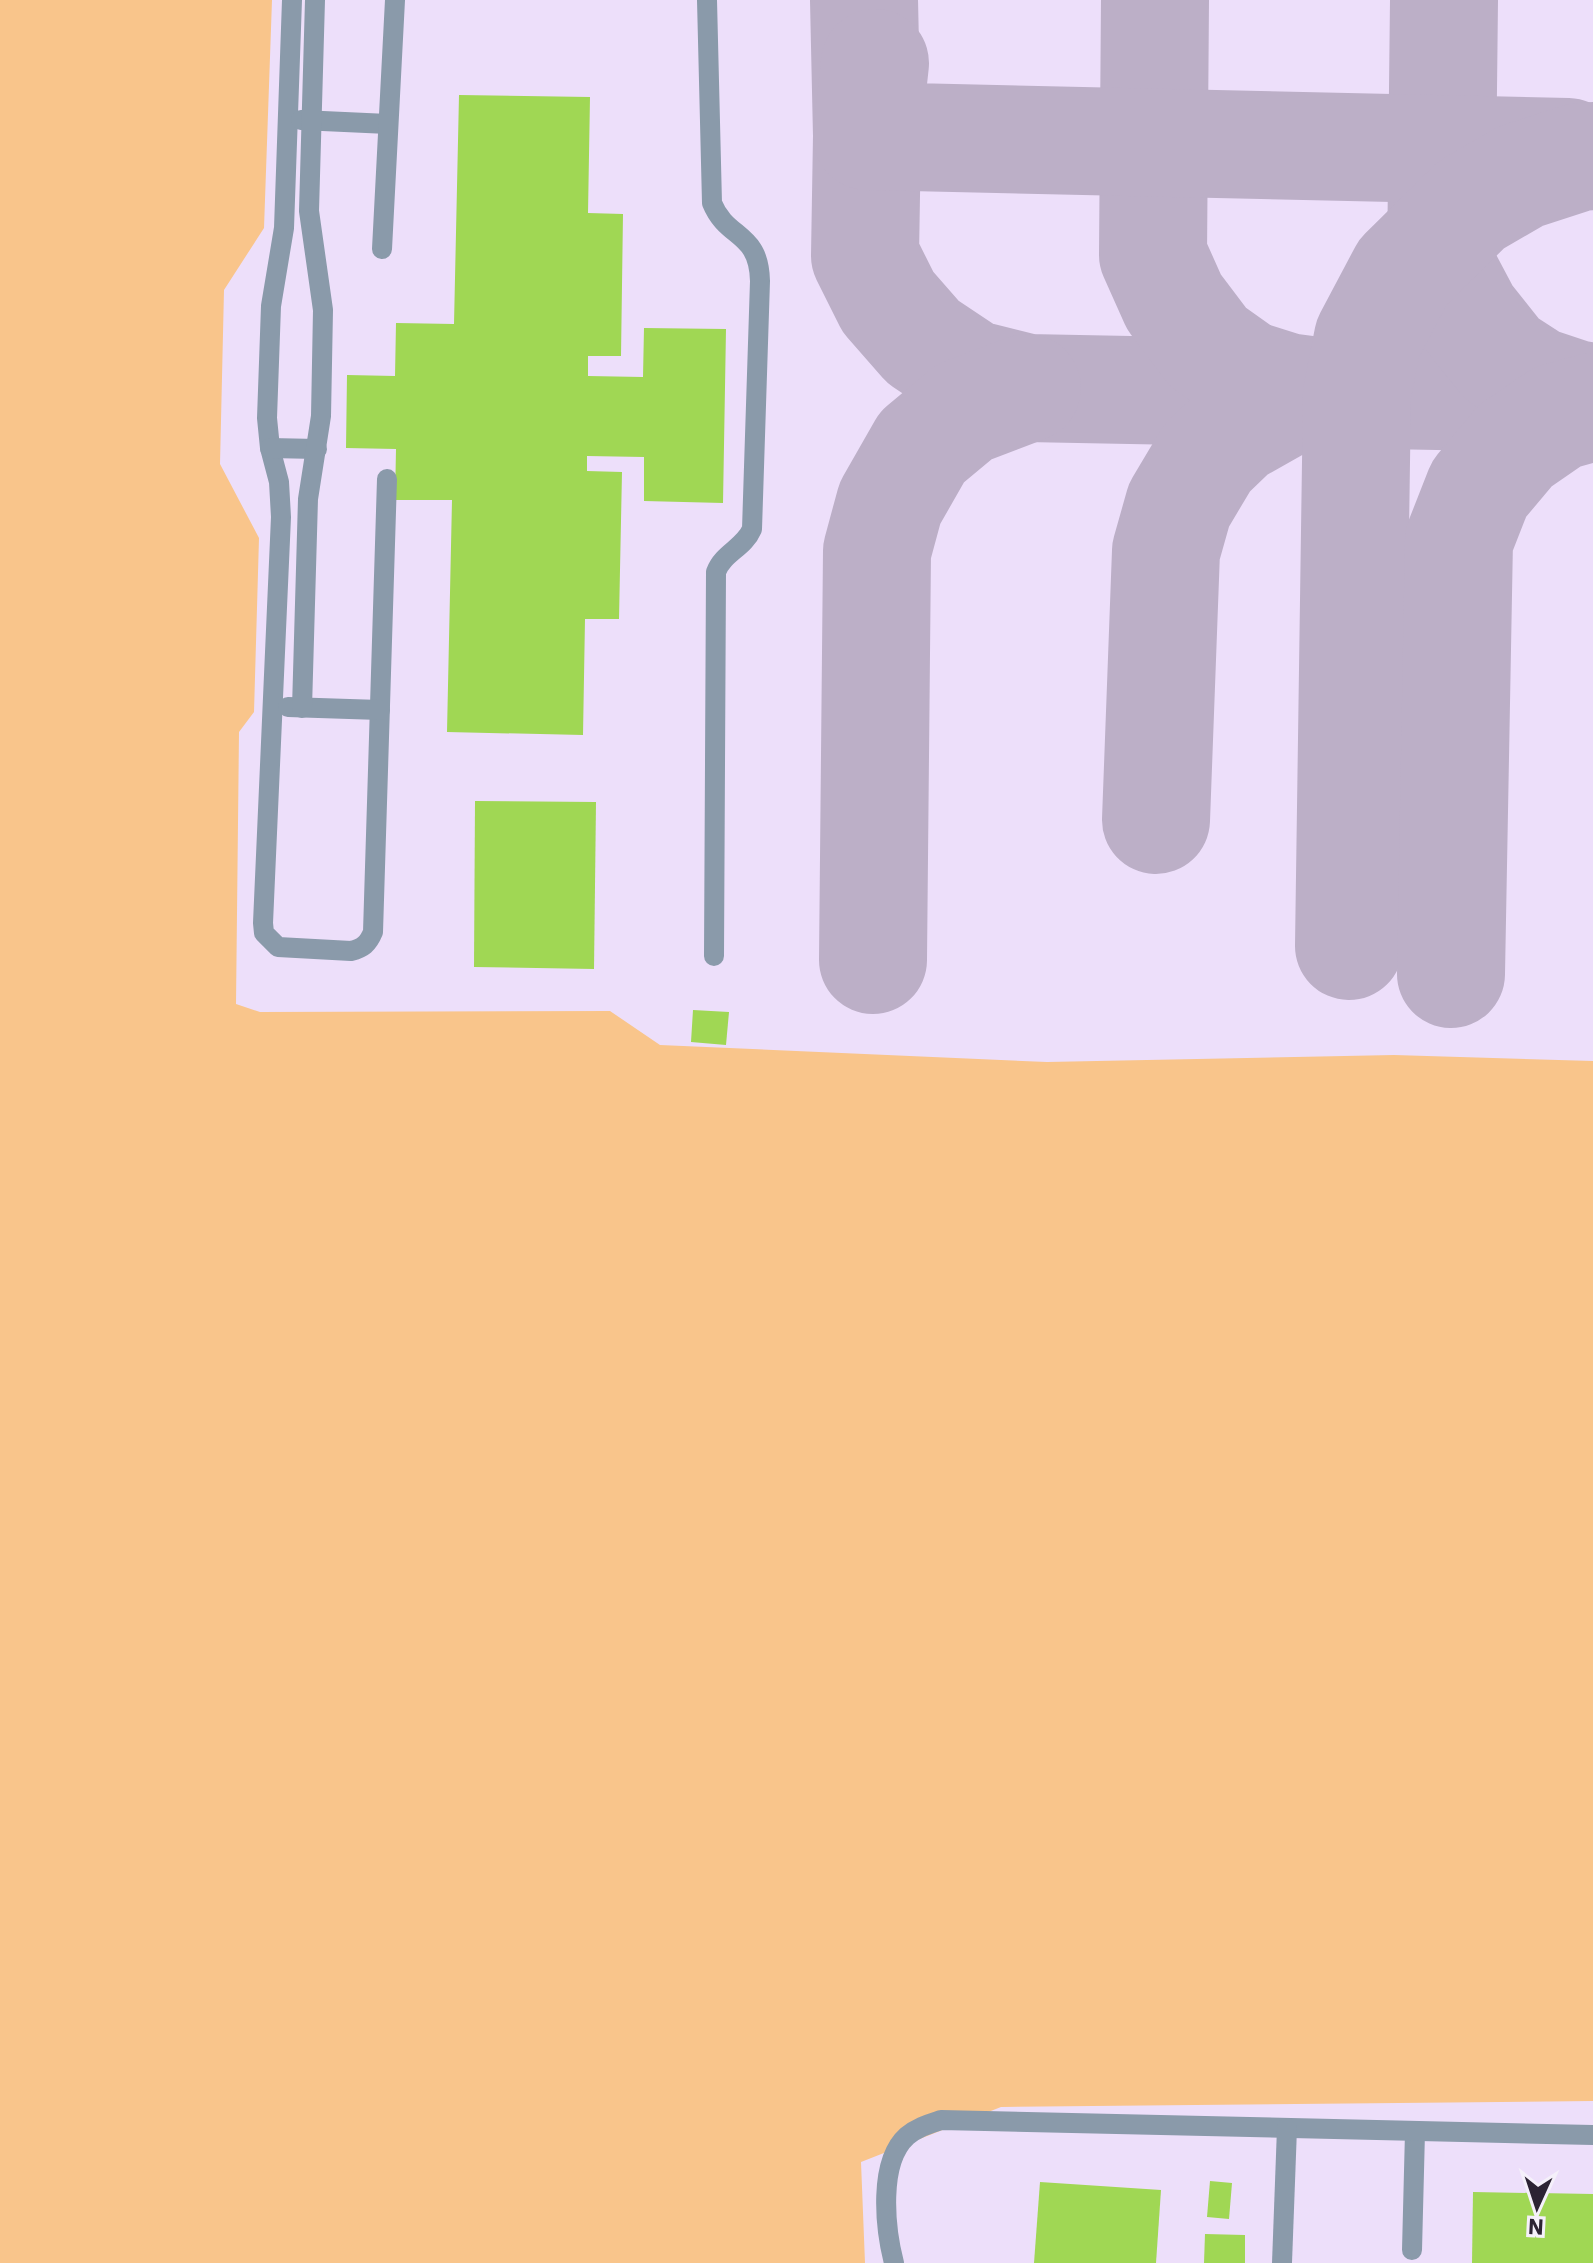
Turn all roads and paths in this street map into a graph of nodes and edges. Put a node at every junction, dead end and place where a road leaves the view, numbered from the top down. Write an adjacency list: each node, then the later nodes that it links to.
1 (292, 0): 5 (lane)
2 (315, 0): 6 (lane)
3 (395, 0): 7 (lane)
4 (707, 0): 15 (lane)
5 (289, 120): 6 (lane); 9 (lane)
6 (312, 120): 7 (lane); 10 (lane)
7 (388, 124): 8 (lane)
8 (382, 249)
9 (270, 448): 10 (lane); 12 (lane)
10 (317, 449): 13 (lane)
11 (387, 479): 14 (lane)
12 (272, 707): 13 (lane); 14 (lane)
13 (302, 708): 14 (lane)
14 (380, 710)
15 (714, 956)
16 (1287, 2128): 17 (lane); 20 (lane); 21 (lane)
17 (1415, 2132): 18 (lane); 19 (lane)
18 (1593, 2135)
19 (1412, 2250)
20 (894, 2263)
21 (1282, 2263)

